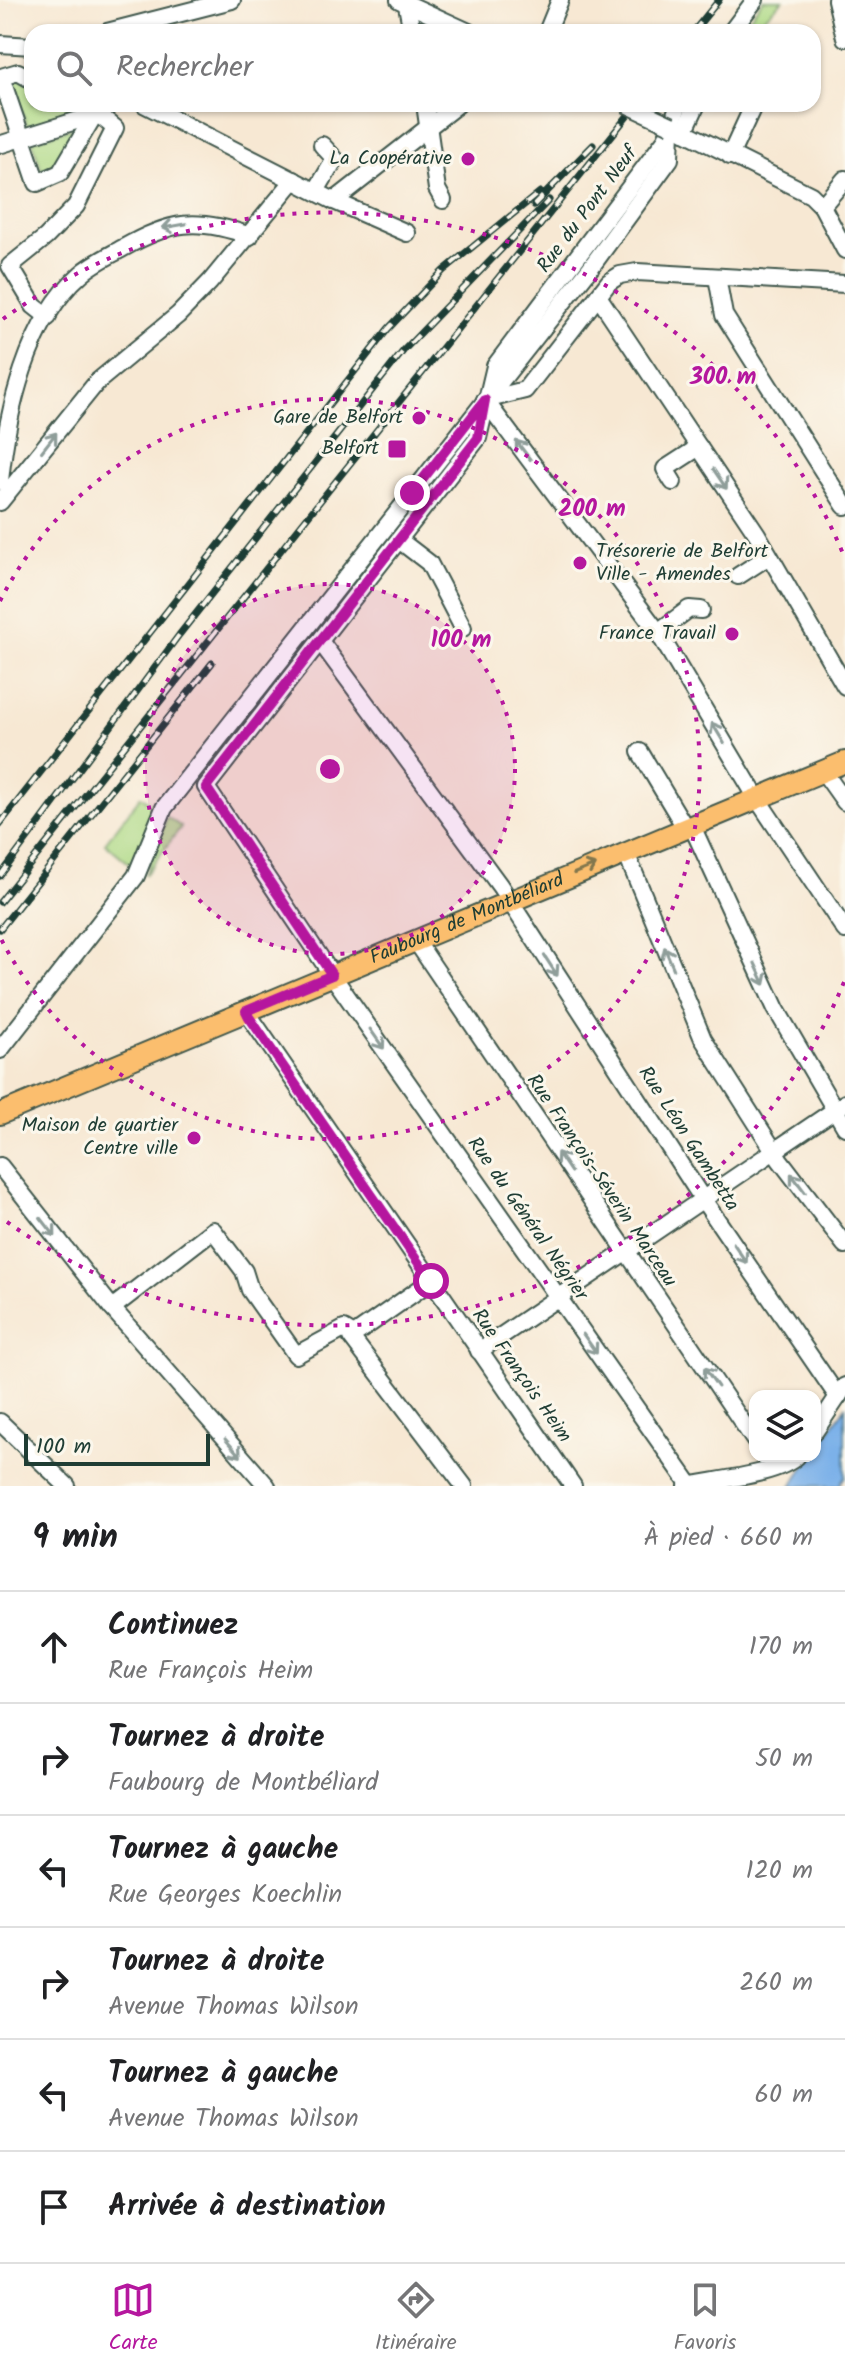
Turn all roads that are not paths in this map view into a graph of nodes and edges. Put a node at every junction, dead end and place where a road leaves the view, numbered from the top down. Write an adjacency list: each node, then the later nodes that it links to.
1 (154, 0): 7 (street)
2 (232, 0): 7 (street)
3 (559, 0): 11 (street)
4 (755, 0): 12 (street)
5 (836, 0): 13 (street)
6 (404, 1): 9 (street); 10 (street)
7 (159, 18): 8 (street)
8 (137, 24)
9 (410, 24)
10 (452, 24)
11 (550, 24)
12 (737, 24)
13 (845, 38)
14 (0, 44): 15 (street)
15 (24, 46)
16 (24, 75): 29 (street)
17 (95, 112): 29 (street)
18 (100, 112): 29 (street)
19 (106, 112): 45 (street)
20 (160, 112): 34 (street)
21 (426, 112): 27 (street)
22 (448, 112): 27 (street)
23 (643, 112): 28 (street, bridge)
24 (679, 112): 28 (street)
25 (691, 112): 28 (street)
26 (750, 112): 32 (street)
27 (429, 127): 36 (street); 37 (street)
28 (678, 128): 32 (street); 46 (street, Rue du Pont Neuf)
29 (20, 137): 30 (street)
30 (2, 144)
31 (322, 145): 35 (street)
32 (730, 156): 38 (street)
33 (845, 179): 38 (street)
34 (294, 180): 35 (street); 40 (street)
35 (316, 191): 37 (street)
36 (443, 200)
37 (334, 201): 39 (street)
38 (822, 206): 41 (street)
39 (407, 233)
40 (250, 236): 45 (street, one-way to 45); 50 (street, one-way to 40)
41 (845, 250)
42 (717, 277): 43 (street); 44 (street); 51 (street)
43 (845, 284)
44 (598, 296): 46 (street); 47 (street)
45 (48, 317): 48 (street)
46 (485, 400): 52 (street); 57 (street, one-way to 46); 72 (street)
47 (699, 447): 49 (street); 53 (street, one-way to 53)
48 (0, 481)
49 (673, 482)
50 (0, 502)
51 (845, 506)
52 (399, 540): 56 (street); 58 (street)
53 (769, 556): 54 (street); 59 (street)
54 (738, 576)
55 (701, 610): 57 (street)
56 (463, 628)
57 (658, 632): 63 (street, one-way to 57)
58 (320, 641): 67 (street, Rue Léon Gambetta); 70 (street, Rue du Général Négrier)
59 (845, 686)
60 (640, 752): 65 (street)
61 (845, 762): 62 (main road, Faubourg de Montbéliard)
62 (823, 771): 63 (main road, Faubourg de Montbéliard); 64 (street)
63 (758, 800): 65 (main road, Faubourg de Montbéliard); 68 (street)
64 (845, 802)
65 (689, 828): 66 (main road, Faubourg de Montbéliard); 73 (street, one-way to 73)
66 (626, 853): 67 (main road, Faubourg de Montbéliard, one-way to 66); 76 (street, one-way to 66)
67 (508, 900): 69 (main road, Faubourg de Montbéliard); 78 (street, Rue Léon Gambetta, one-way to 78)
68 (845, 930)
69 (416, 941): 70 (main road, Faubourg de Montbéliard); 80 (street, Rue François-Séverin Marceau, one-way to 69)
70 (332, 975): 71 (main road, Faubourg de Montbéliard); 82 (street, Rue du Général Négrier, one-way to 82)
71 (246, 1011): 74 (main road, Faubourg de Montbéliard); 81 (street, Rue François Heim)
72 (0, 1050)
73 (839, 1107): 75 (street); 76 (street)
74 (0, 1114)
75 (845, 1127)
76 (774, 1150): 78 (street); 79 (street, one-way to 76)
77 (0, 1166): 83 (street, one-way to 83)
78 (702, 1198): 80 (street); 86 (street, Rue Léon Gambetta, one-way to 86)
79 (845, 1245)
80 (623, 1251): 82 (street); 89 (street, Rue François-Séverin Marceau, one-way to 80)
81 (431, 1281): 84 (street); 85 (street, Rue François Heim)
82 (557, 1298): 85 (street); 95 (street, Rue du Général Négrier, one-way to 95)
83 (112, 1308): 84 (street); 92 (street, one-way to 92)
84 (354, 1335): 93 (street)
85 (479, 1351): 94 (street, Rue François Heim)
86 (842, 1391): 88 (street)
87 (0, 1422): 91 (street)
88 (821, 1422)
89 (749, 1432)
90 (769, 1462): 95 (street)
91 (67, 1486)
92 (267, 1486)
93 (464, 1486)
94 (573, 1486)
95 (688, 1486)

